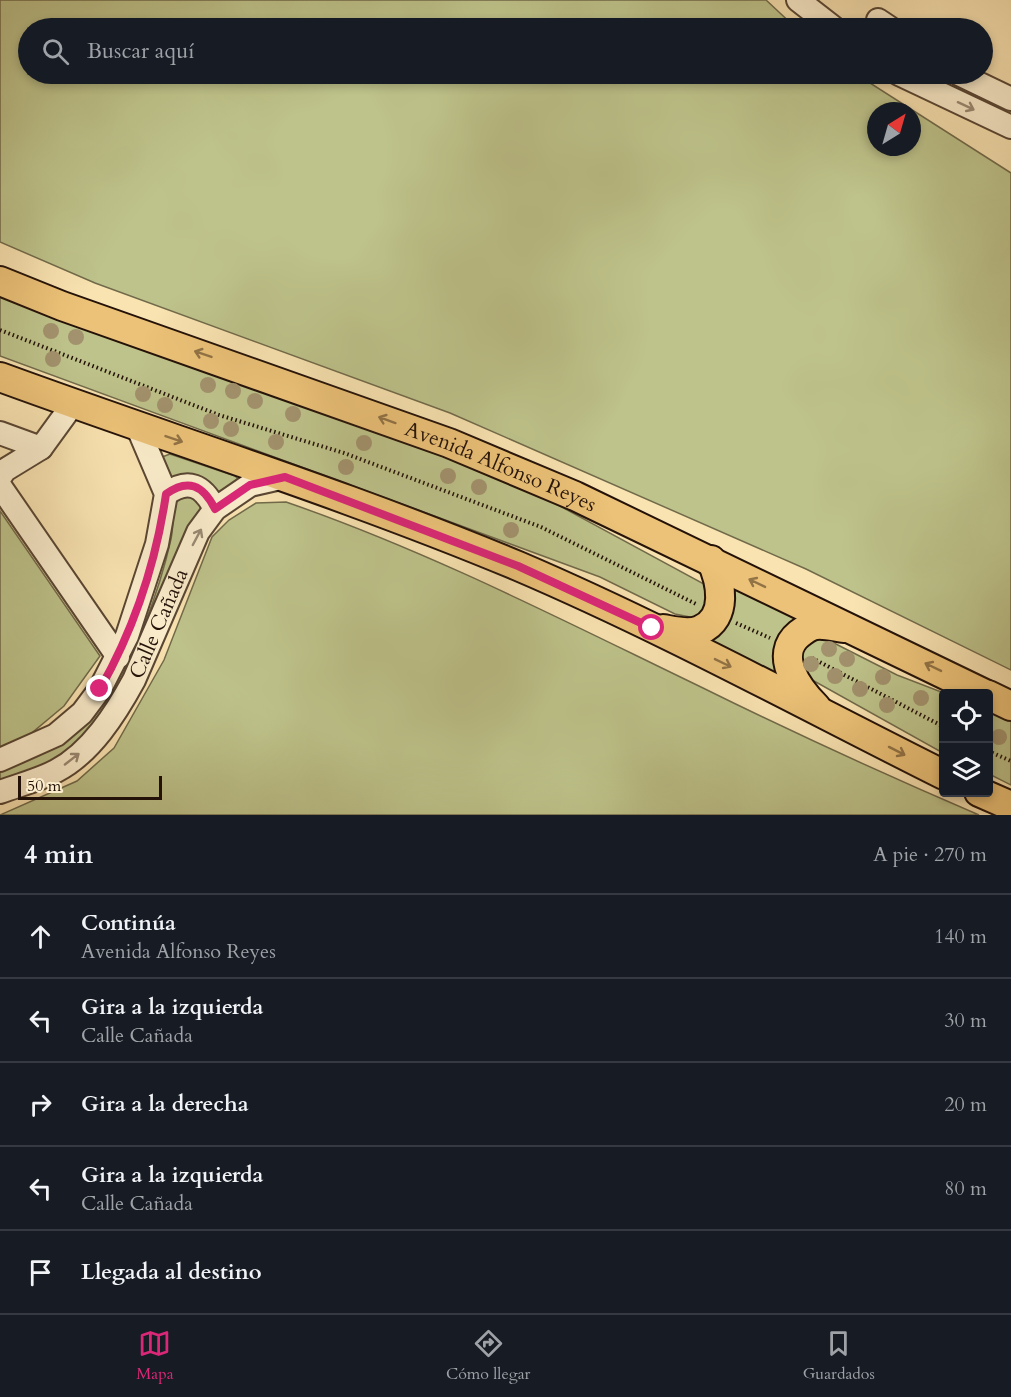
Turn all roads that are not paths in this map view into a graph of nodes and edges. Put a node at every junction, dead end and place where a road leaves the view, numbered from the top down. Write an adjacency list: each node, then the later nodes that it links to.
1 (798, 0): 2 (street)
2 (821, 18)
3 (932, 84): 6 (street, one-way to 6)
4 (980, 84): 5 (street)
5 (1011, 99)
6 (1011, 127)
7 (0, 281): 18 (main road, Avenida Alfonso Reyes, one-way to 7)
8 (0, 377): 9 (main road)
9 (73, 404): 10 (main road); 12 (street)
10 (137, 426): 14 (main road, one-way to 14); 16 (street)
11 (0, 433): 12 (street)
12 (41, 448): 13 (street)
13 (0, 477)
14 (285, 477): 17 (street, Calle Cañada); 19 (main road)
15 (0, 486): 21 (street)
16 (166, 494): 17 (street); 21 (street, Calle Cañada)
17 (215, 509): 28 (street, Calle Cañada, one-way to 17)
18 (711, 560): 19 (main road); 20 (main road, Avenida Alfonso Reyes, one-way to 18)
19 (652, 628): 25 (main road, one-way to 25)
20 (856, 629): 22 (main road, Avenida Alfonso Reyes, one-way to 20); 25 (main road)
21 (118, 657): 26 (street, Calle Cañada)
22 (977, 689)
23 (993, 697): 24 (main road, Avenida Alfonso Reyes)
24 (1011, 706)
25 (823, 713): 27 (main road, one-way to 27)
26 (0, 760)
27 (939, 772)
28 (0, 792)
29 (990, 797): 30 (main road)
30 (1011, 806)

